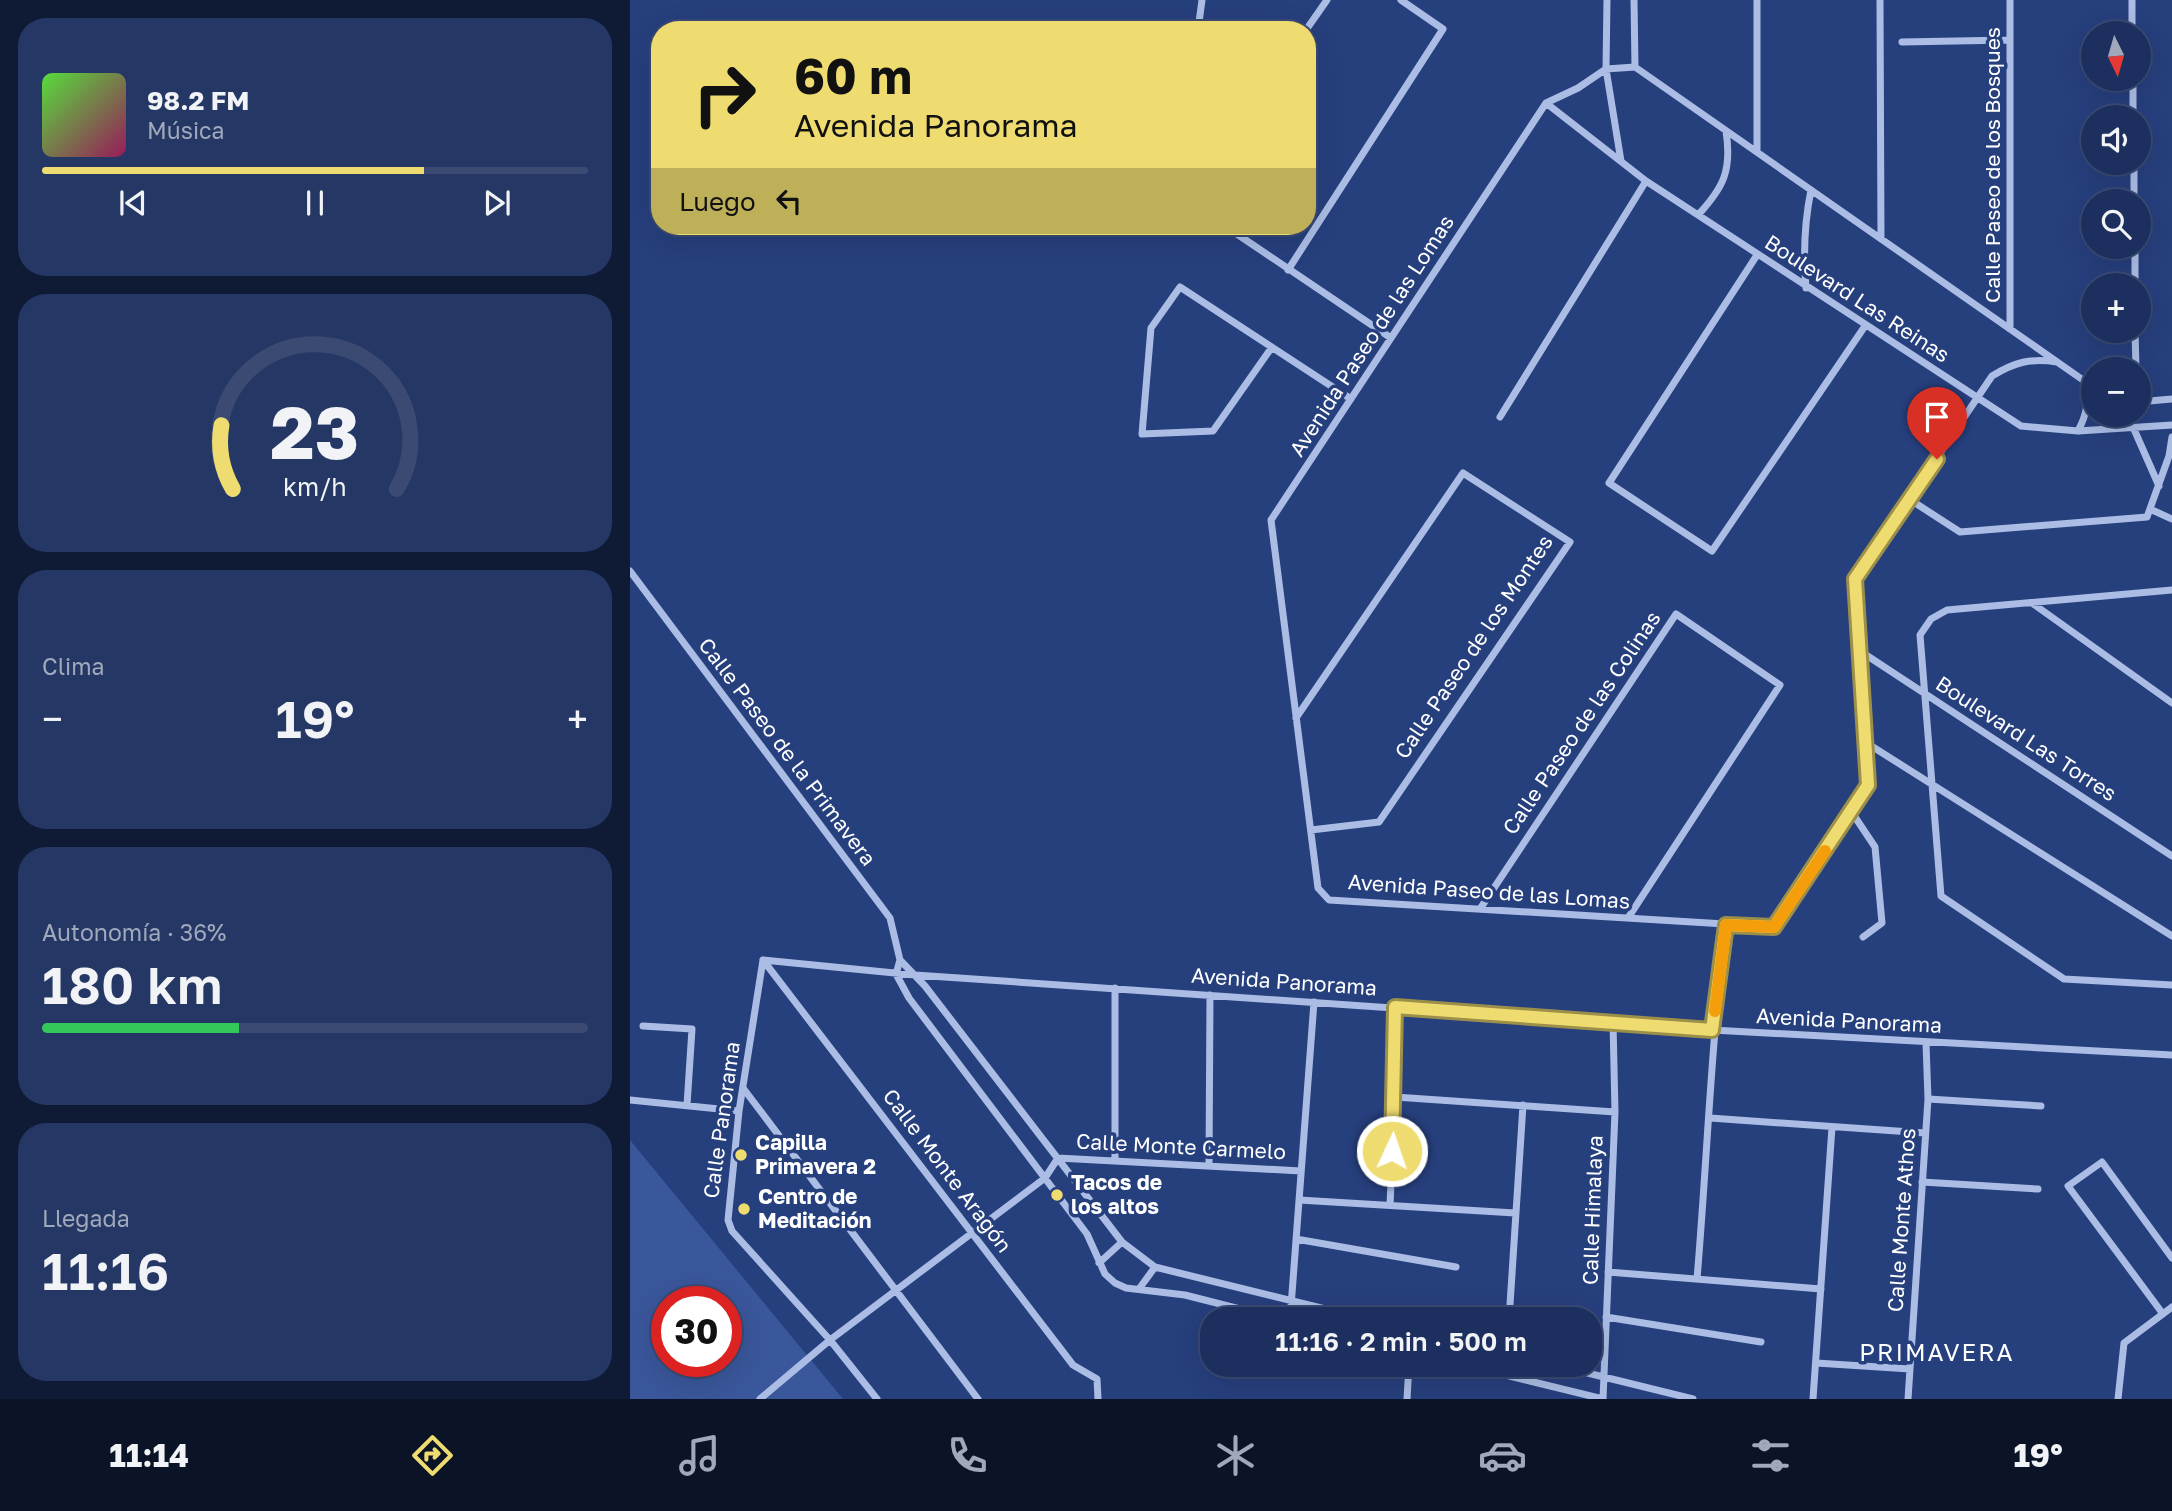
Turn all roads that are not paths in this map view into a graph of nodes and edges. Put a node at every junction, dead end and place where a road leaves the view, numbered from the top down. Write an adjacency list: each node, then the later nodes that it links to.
1 (1202, 0): 10 (street)
2 (1326, 0): 11 (street)
3 (1401, 0): 24 (street)
4 (1607, 0): 16 (street)
5 (1634, 0): 15 (street)
6 (1757, 0): 19 (street)
7 (1880, 0): 27 (street)
8 (2010, 0): 13 (street, Calle Paseo de los Bosques)
9 (2132, 0): 12 (street)
10 (1199, 21)
11 (1312, 21)
12 (2132, 21)
13 (2010, 40): 14 (street); 32 (street, Calle Paseo de los Bosques)
14 (1902, 42)
15 (1635, 67): 16 (street); 18 (street)
16 (1606, 69): 17 (street); 20 (street)
17 (1546, 103): 20 (street, Boulevard Las Reinas); 33 (street, Avenida Paseo de las Lomas)
18 (1726, 131): 19 (street); 23 (street)
19 (1757, 152): 22 (street)
20 (1621, 161): 21 (street, Boulevard Las Reinas)
21 (1646, 181): 23 (street, Boulevard Las Reinas); 41 (street)
22 (1811, 190): 27 (street); 30 (street)
23 (1698, 215): 28 (street, Boulevard Las Reinas)
24 (1316, 226)
25 (1239, 235): 29 (street)
26 (1311, 235): 29 (street)
27 (1881, 239): 32 (street)
28 (1757, 256): 30 (street, Boulevard Las Reinas); 31 (street)
29 (1288, 270): 33 (street)
30 (1806, 288): 31 (street, Boulevard Las Reinas)
31 (1865, 326): 37 (street, Boulevard Las Reinas)
32 (2010, 329): 35 (street)
33 (1391, 338): 38 (street, Avenida Paseo de las Lomas)
34 (1272, 347): 34 (street); 38 (street)
35 (2057, 362): 36 (street); 37 (street, Avenida Paseo de las Lomas)
36 (2081, 379)
37 (1978, 398): 46 (street, Boulevard Las Reinas); 49 (street, Avenida Paseo de las Lomas)
38 (1351, 399): 58 (street, Avenida Paseo de las Lomas)
39 (2172, 399): 40 (street)
40 (2151, 401)
41 (1500, 417)
42 (2081, 425): 46 (street)
43 (2172, 425): 44 (street, Boulevard Las Reinas)
44 (2151, 426)
45 (2133, 427): 46 (street, Boulevard Las Reinas); 48 (street)
46 (2078, 431)
47 (2172, 437): 48 (street)
48 (2159, 486): 50 (street)
49 (1909, 499): 50 (street); 55 (street, Avenida Paseo de las Lomas)
50 (2150, 509): 51 (street)
51 (2172, 519)
52 (630, 571): 70 (street, Calle Paseo de la Primavera)
53 (2172, 590): 54 (street)
54 (2031, 603): 56 (street); 57 (street)
55 (1860, 651): 56 (street, Boulevard Las Torres); 59 (street, Avenida Paseo de las Lomas)
56 (1925, 694): 60 (street); 63 (street, Boulevard Las Torres)
57 (2172, 703)
58 (1296, 718): 62 (street, Avenida Paseo de las Lomas); 62 (street, Calle Paseo de los Montes)
59 (1865, 741): 60 (street); 61 (street, Avenida Paseo de las Lomas)
60 (1932, 784): 67 (street); 73 (street)
61 (1851, 811): 66 (street, Avenida Paseo de las Lomas); 68 (street)
62 (1311, 830): 64 (street, Avenida Paseo de las Lomas)
63 (2172, 856)
64 (1480, 909): 65 (street, Avenida Paseo de las Lomas); 65 (street, Calle Paseo de las Colinas)
65 (1628, 918): 66 (street, Avenida Paseo de las Lomas)
66 (1726, 925): 80 (street)
67 (2172, 936)
68 (1863, 937)
69 (763, 960): 71 (street, Avenida Panorama); 83 (street, Calle Panorama); 105 (street, Calle Monte Aragón)
70 (900, 960): 71 (street, Calle Paseo de la Primavera); 72 (street)
71 (896, 974): 72 (street, Avenida Panorama); 99 (street)
72 (915, 975): 74 (street, Avenida Panorama); 95 (street)
73 (2172, 985)
74 (1115, 988): 75 (street, Avenida Panorama); 96 (street)
75 (1210, 995): 76 (street, Avenida Panorama); 97 (street)
76 (1314, 1002): 77 (street, Avenida Panorama); 98 (street)
77 (1395, 1007): 78 (street, Avenida Panorama); 84 (street)
78 (1614, 1022): 80 (street, Avenida Panorama); 91 (street, Calle Himalaya)
79 (643, 1026): 87 (street)
80 (1712, 1030): 81 (street, Avenida Panorama); 92 (street)
81 (1926, 1043): 82 (street, Avenida Panorama); 85 (street, Calle Monte Athos)
82 (2172, 1055)
83 (743, 1088): 90 (street, Calle Panorama); 116 (street)
84 (1395, 1097): 88 (street); 103 (street)
85 (1927, 1099): 89 (street); 94 (street, Calle Monte Athos)
86 (630, 1100): 87 (street)
87 (687, 1105): 90 (street)
88 (1523, 1105): 91 (street); 104 (street)
89 (2041, 1106)
90 (739, 1111): 125 (street, Calle Panorama)
91 (1615, 1112): 112 (street, Calle Himalaya)
92 (1710, 1118): 93 (street); 113 (street)
93 (1832, 1127): 94 (street); 115 (street)
94 (1925, 1133): 100 (street, Calle Monte Athos)
95 (1058, 1158): 96 (street, Calle Monte Carmelo); 99 (street, Calle Monte Carmelo); 107 (street)
96 (1115, 1160): 97 (street, Calle Monte Carmelo)
97 (1209, 1166): 98 (street, Calle Monte Carmelo)
98 (1301, 1171): 102 (street)
99 (1045, 1178): 105 (street, Calle Monte Carmelo); 109 (street)
100 (1922, 1182): 101 (street); 128 (street, Calle Monte Athos)
101 (2038, 1189)
102 (1299, 1200): 103 (street); 106 (street)
103 (1390, 1206): 104 (street)
104 (1516, 1213): 121 (street)
105 (973, 1233): 116 (street, Calle Monte Carmelo); 135 (street, Calle Monte Aragón)
106 (1296, 1239): 111 (street); 117 (street)
107 (1122, 1242): 109 (street); 110 (street)
108 (2172, 1258): 123 (street)
109 (1099, 1263): 114 (street)
110 (1155, 1266): 114 (street); 117 (street)
111 (1456, 1267)
112 (1608, 1272): 113 (street); 124 (street, Calle Himalaya)
113 (1697, 1279): 115 (street)
114 (1139, 1289): 118 (street)
115 (1821, 1289): 127 (street)
116 (896, 1290): 125 (street, Calle Monte Carmelo); 134 (street)
117 (1292, 1300): 119 (street); 120 (street)
118 (1232, 1307)
119 (1291, 1307)
120 (1319, 1307)
121 (1509, 1307)
122 (2172, 1307): 123 (street)
123 (2163, 1314): 141 (street)
124 (1606, 1317): 126 (street); 131 (street, Calle Himalaya)
125 (830, 1340): 132 (street, Calle Monte Carmelo); 133 (street, Calle Panorama)
126 (1761, 1342)
127 (1815, 1363): 128 (street); 139 (street)
128 (1910, 1369): 140 (street, Calle Monte Athos)
129 (1408, 1377): 136 (street)
130 (1514, 1377): 137 (street)
131 (1604, 1377): 137 (street, Calle Himalaya); 138 (street)
132 (761, 1399)
133 (877, 1399)
134 (978, 1399)
135 (1098, 1399)
136 (1407, 1399)
137 (1603, 1399)
138 (1693, 1399)
139 (1813, 1399)
140 (1908, 1399)
141 (2118, 1399)

